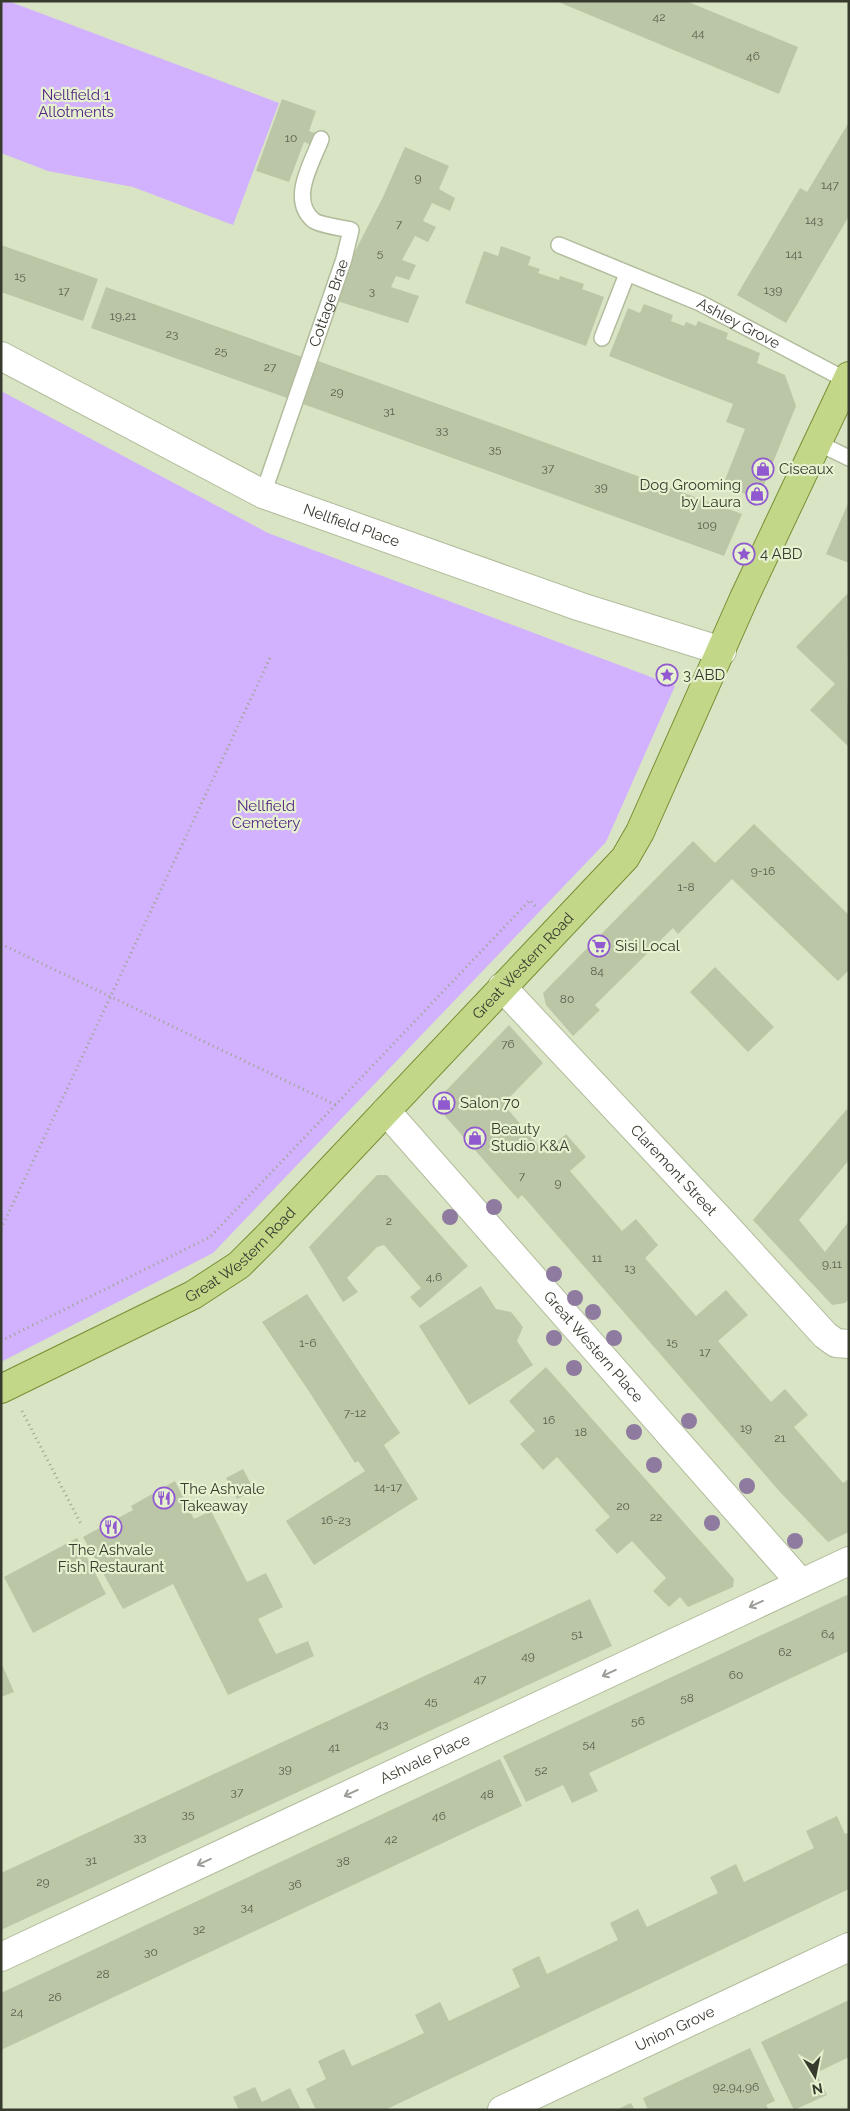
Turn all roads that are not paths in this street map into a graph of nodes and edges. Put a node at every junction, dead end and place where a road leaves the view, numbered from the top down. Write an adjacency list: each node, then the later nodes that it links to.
1 (321, 139): 9 (lane, Cottage Brae)
2 (559, 245): 3 (lane, Ashley Grove)
3 (627, 274): 4 (lane); 6 (lane, Ashley Grove)
4 (602, 338)
5 (1, 356): 9 (street, Nellfield Place)
6 (848, 378): 7 (main road, Great Western Road)
7 (816, 442): 8 (lane); 10 (main road, Great Western Road)
8 (849, 458)
9 (263, 494): 10 (street, Nellfield Place)
10 (722, 651): 11 (main road, Great Western Road)
11 (502, 987): 12 (main road, Great Western Road); 13 (street, Claremont Street)
12 (386, 1111): 14 (main road, Great Western Road); 16 (street, Great Western Place)
13 (849, 1344)
14 (5, 1388)
15 (849, 1561): 16 (street, Ashvale Place)
16 (801, 1583): 18 (street, Ashvale Place, one-way to 18)
17 (849, 1947): 19 (street, Union Grove)
18 (1, 1957)
19 (502, 2110)

